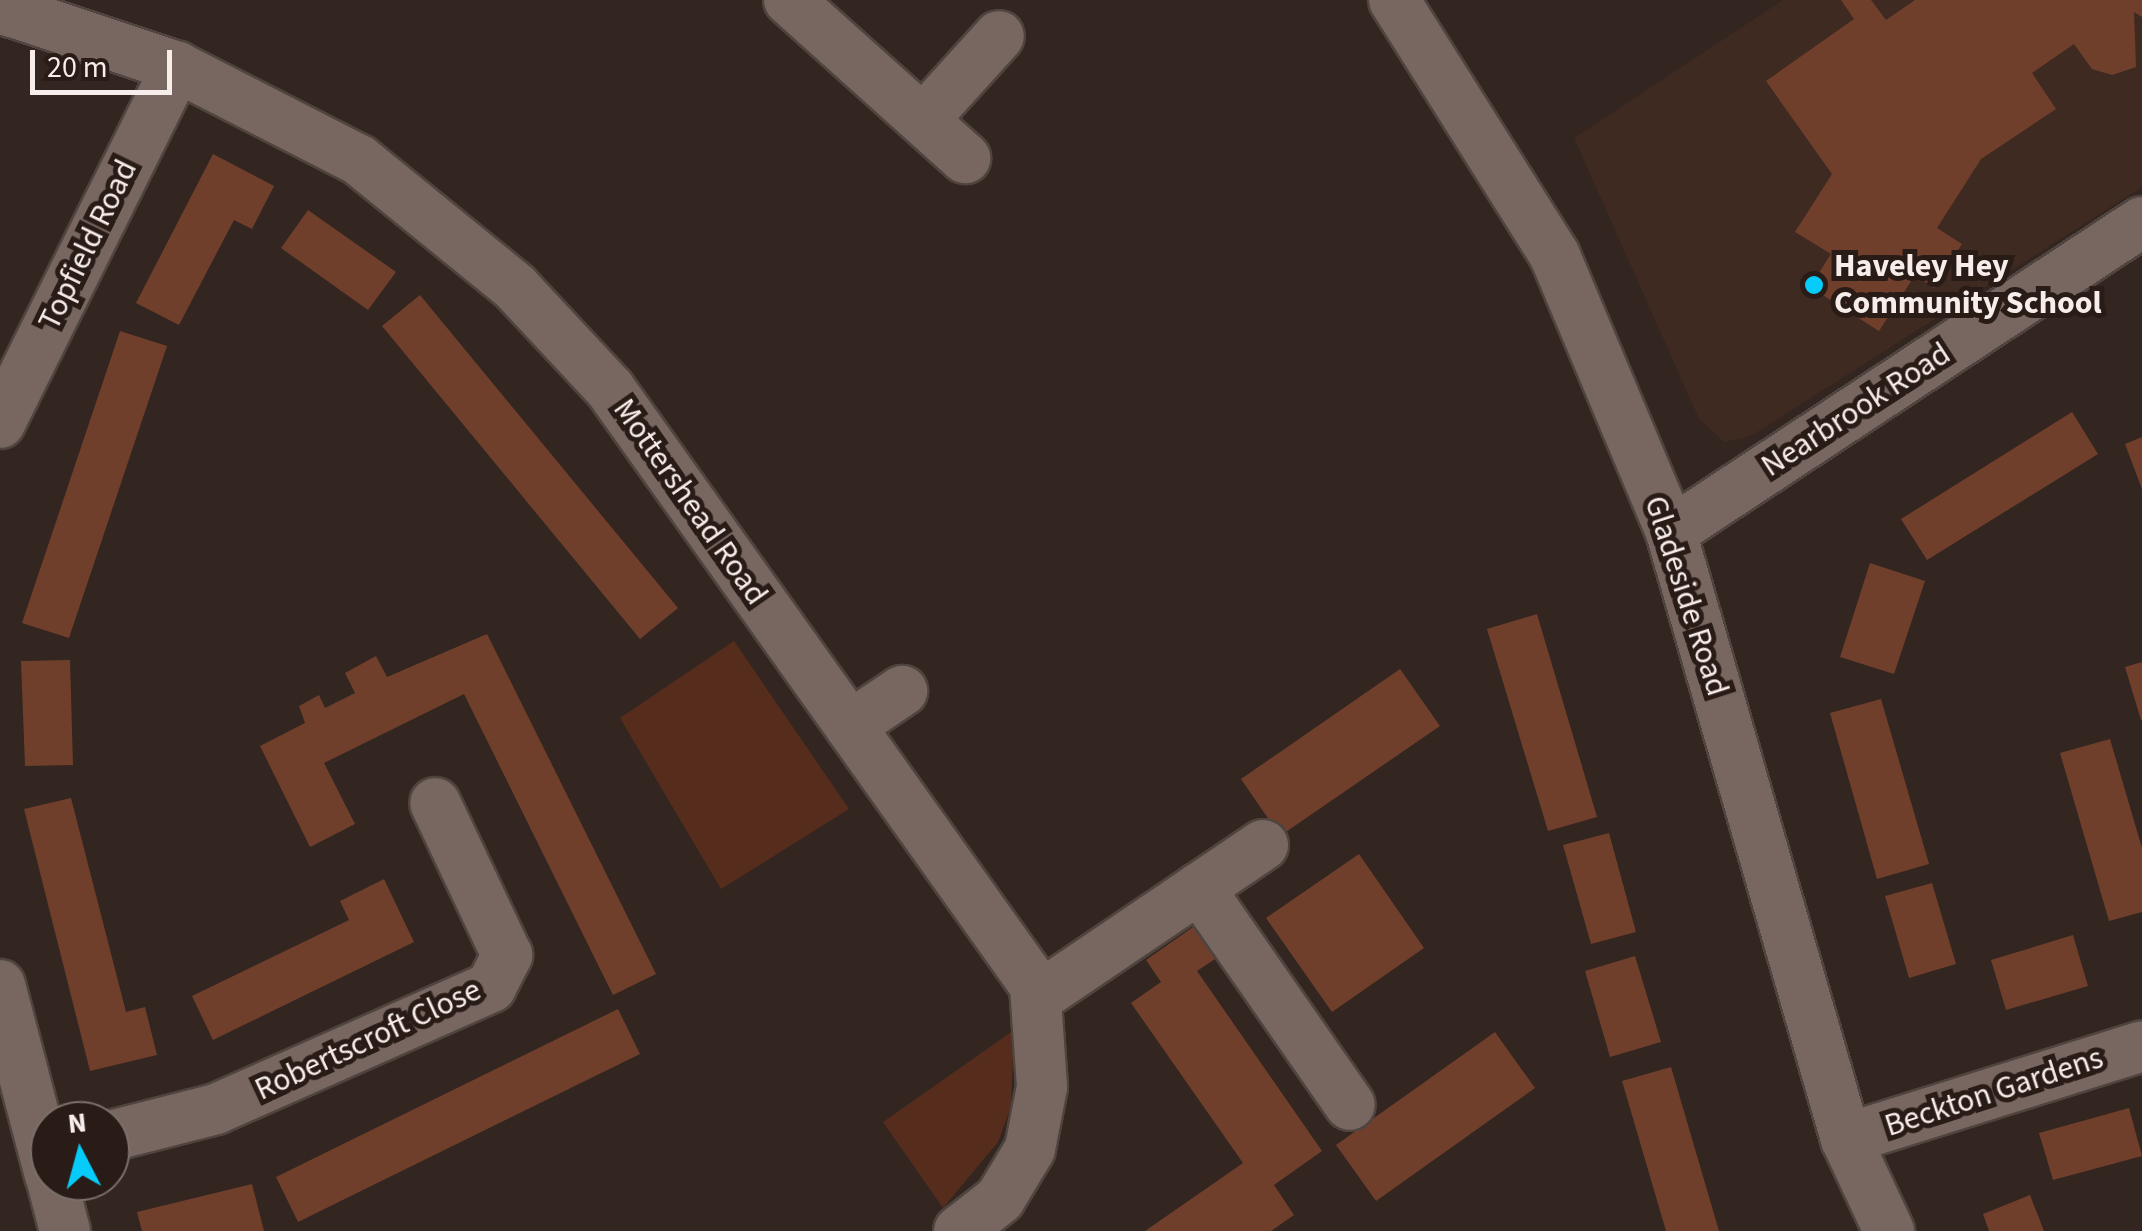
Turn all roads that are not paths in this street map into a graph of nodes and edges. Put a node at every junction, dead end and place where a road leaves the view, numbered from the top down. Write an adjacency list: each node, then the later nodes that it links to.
1 (789, 0): 6 (street)
2 (1394, 0): 10 (street, Gladeside Road)
3 (0, 8): 5 (street, Mottershead Road)
4 (999, 36): 6 (street)
5 (177, 66): 9 (street, Topfield Road); 12 (street, Mottershead Road)
6 (922, 120): 7 (street)
7 (965, 158)
8 (2142, 222): 10 (street, Nearbrook Road)
9 (0, 422)
10 (1671, 532): 22 (street, Gladeside Road)
11 (902, 691): 12 (street)
12 (850, 726): 17 (street, Mottershead Road)
13 (435, 803): 21 (street, Robertscroft Close)
14 (1263, 845): 15 (street)
15 (1199, 888): 17 (street); 20 (street)
16 (0, 986): 19 (street)
17 (1037, 998): 25 (street)
18 (2142, 1046): 22 (street, Beckton Gardens)
19 (31, 1101)
20 (1350, 1105)
21 (130, 1131)
22 (1846, 1139): 26 (street, Gladeside Road)
23 (58, 1201): 24 (street)
24 (65, 1231)
25 (959, 1231)
26 (1888, 1231)

